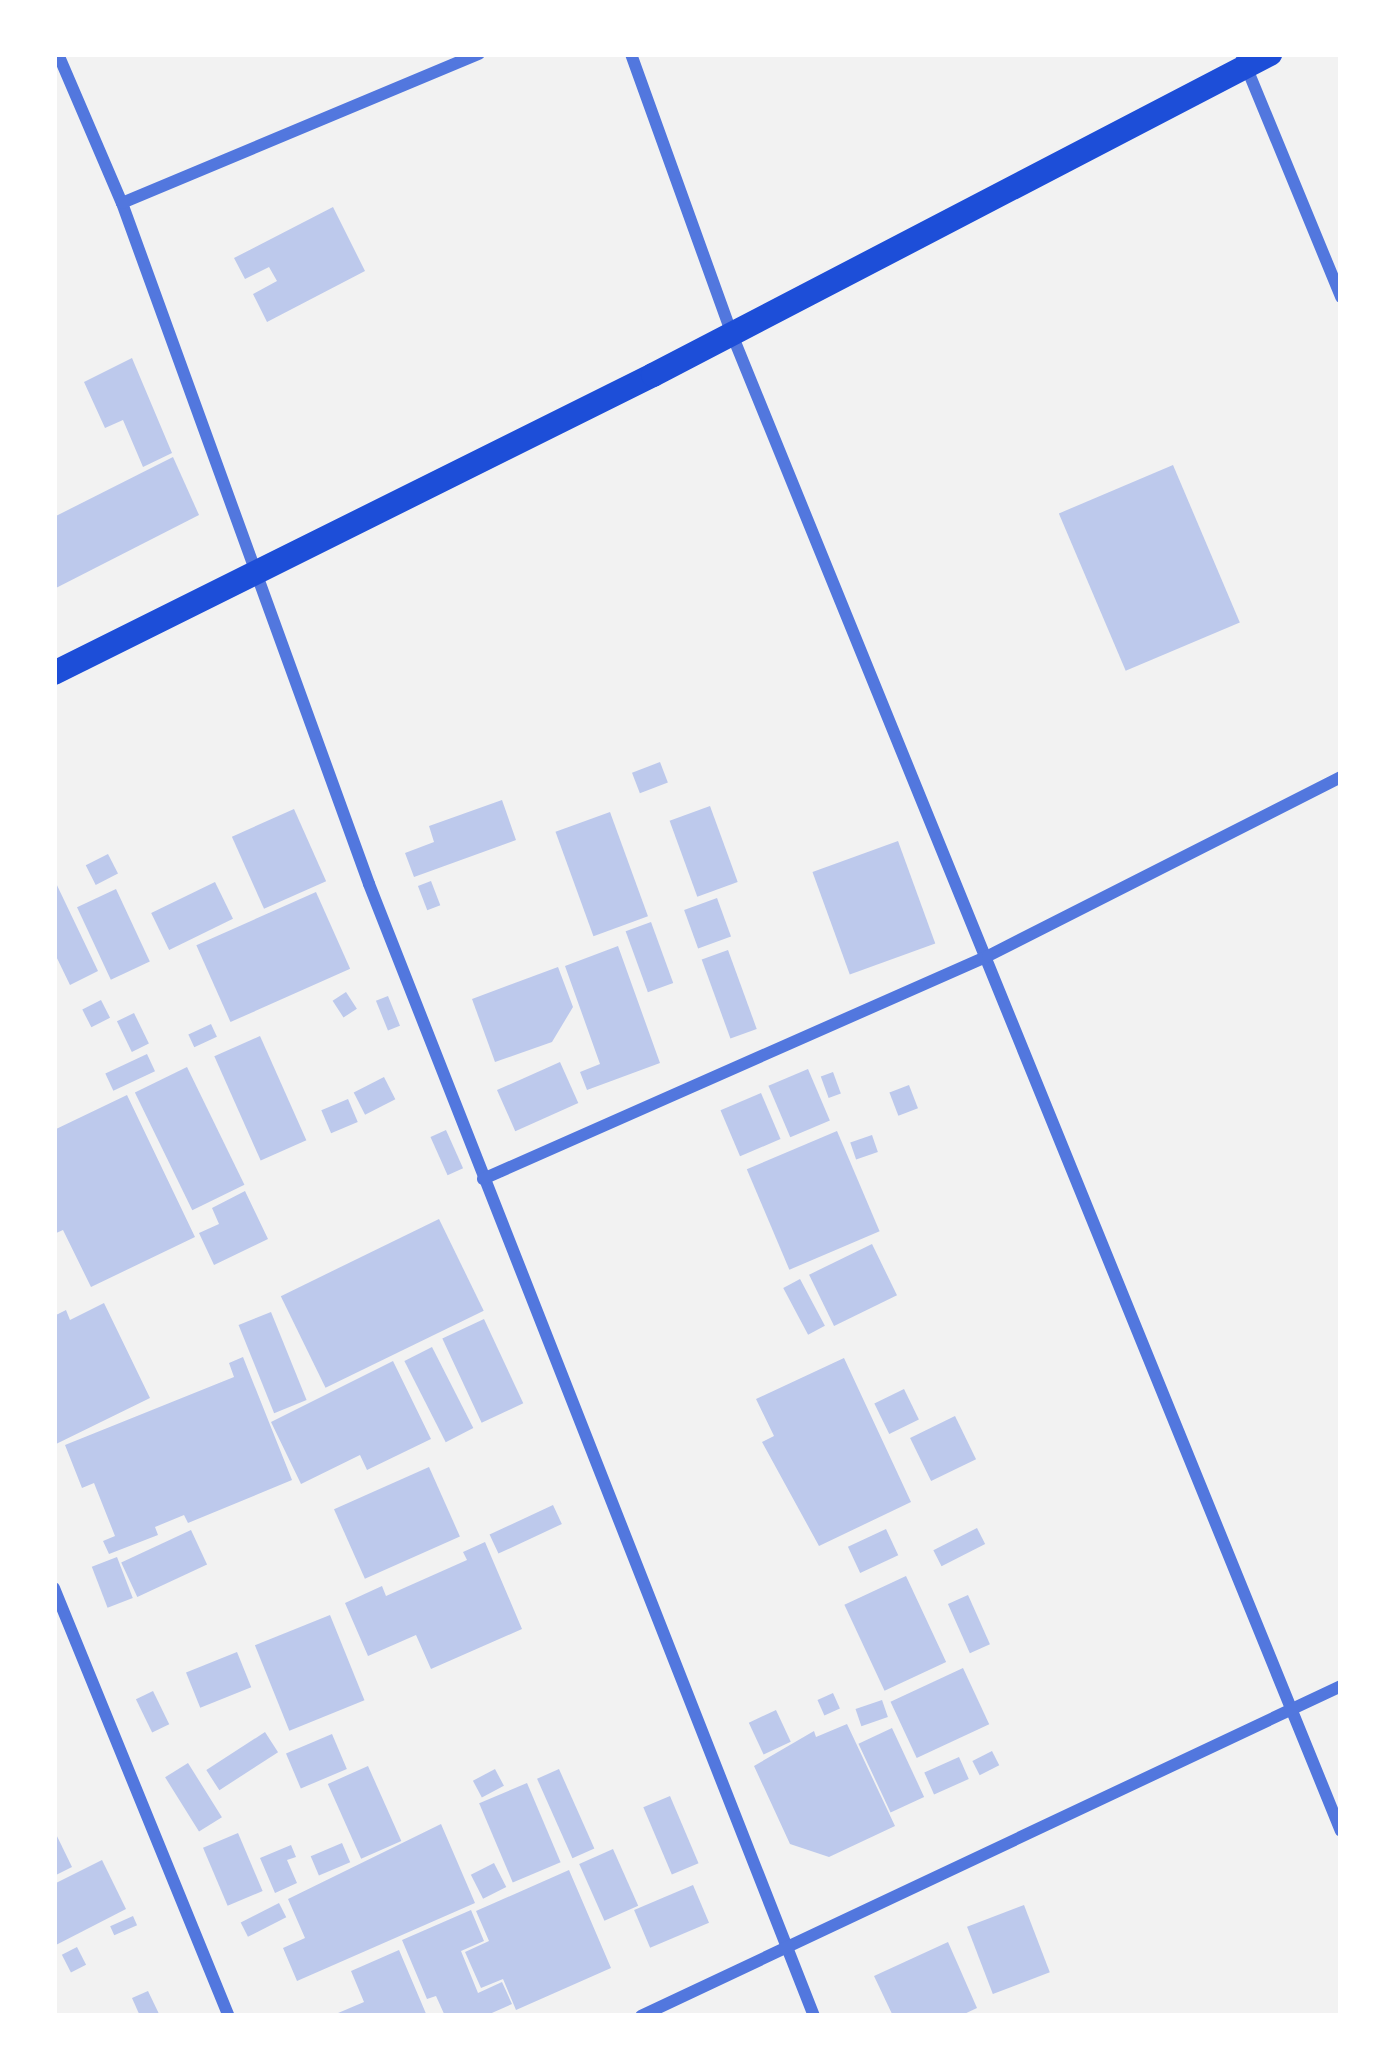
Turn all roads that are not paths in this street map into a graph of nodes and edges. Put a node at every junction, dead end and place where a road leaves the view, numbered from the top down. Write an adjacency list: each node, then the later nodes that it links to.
1 (58, 54): 6 (street)
2 (479, 54): 6 (street)
3 (631, 54): 8 (street)
4 (1270, 54): 5 (main road)
5 (1244, 60): 7 (street); 8 (main road)
6 (122, 203): 9 (street)
7 (1341, 297)
8 (731, 332): 9 (main road); 12 (street)
9 (255, 572): 10 (main road); 13 (street)
10 (54, 673)
11 (1341, 777): 12 (street)
12 (988, 956): 13 (street); 16 (street)
13 (483, 1179): 18 (street)
14 (54, 1588): 19 (street)
15 (1341, 1686): 16 (street)
16 (1290, 1712): 17 (street); 18 (street)
17 (1341, 1832)
18 (787, 1949): 20 (street); 21 (street)
19 (229, 2016)
20 (641, 2016)
21 (814, 2016)

